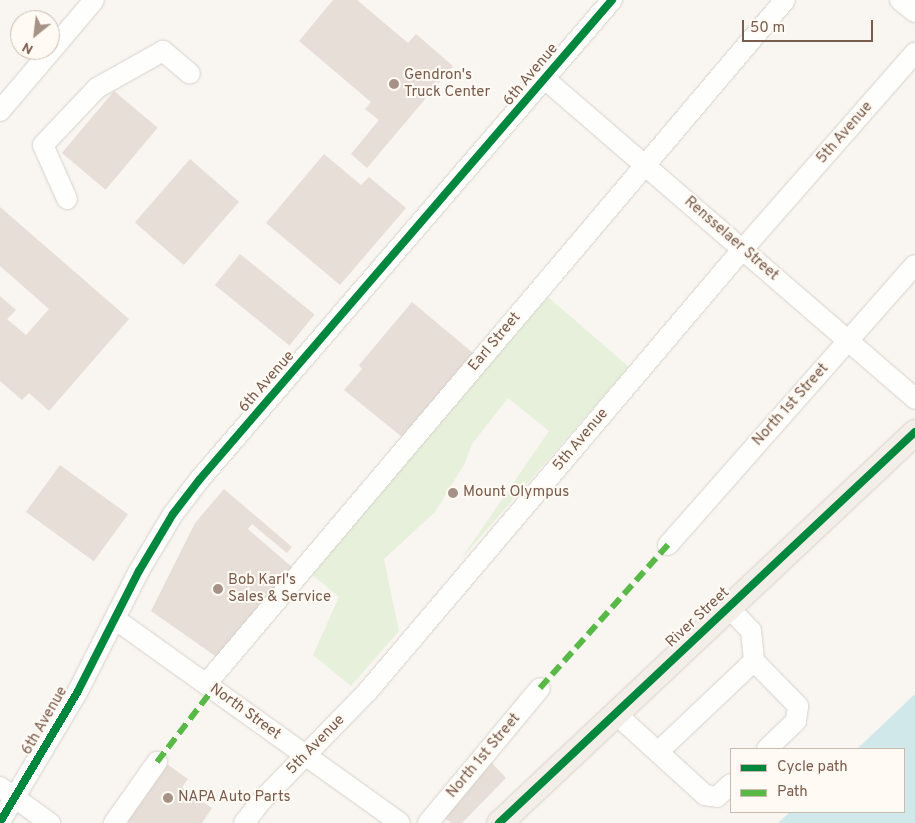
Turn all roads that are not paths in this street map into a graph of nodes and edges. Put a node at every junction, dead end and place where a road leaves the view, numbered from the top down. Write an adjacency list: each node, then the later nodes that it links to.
1 (94, 0): 9 (street)
2 (612, 0): 8 (street, 6th Avenue)
3 (785, 0): 10 (street, Earl Street)
4 (900, 0): 5 (street)
5 (915, 12)
6 (915, 53): 12 (street, 5th Avenue)
7 (190, 74): 11 (street)
8 (546, 80): 10 (street, Rensselaer Street); 19 (street, 6th Avenue)
9 (0, 111)
10 (645, 165): 12 (street, Rensselaer Street); 21 (street, Earl Street)
11 (67, 200)
12 (743, 250): 14 (street, Rensselaer Street); 26 (street, 5th Avenue)
13 (915, 265): 14 (street, North 1st Street)
14 (849, 341): 15 (street, Rensselaer Street); 17 (street, North 1st Street)
15 (915, 399)
16 (915, 432): 18 (main road, River Street)
17 (668, 546)
18 (728, 608): 20 (street); 23 (main road, River Street)
19 (115, 619): 21 (street, North Street); 29 (street, 6th Avenue)
20 (754, 660): 24 (street); 25 (street)
21 (206, 684): 26 (street, North Street)
22 (540, 688): 35 (street, North 1st Street)
23 (616, 714): 25 (street); 36 (main road, River Street)
24 (768, 748)
25 (658, 752): 28 (street)
26 (306, 756): 33 (street, 5th Avenue); 34 (street, North Street)
27 (157, 762): 32 (street)
28 (730, 785)
29 (8, 793): 30 (street, 6th Avenue); 31 (street)
30 (0, 822)
31 (50, 823)
32 (114, 823)
33 (244, 823)
34 (400, 823)
35 (428, 823)
36 (499, 823)

